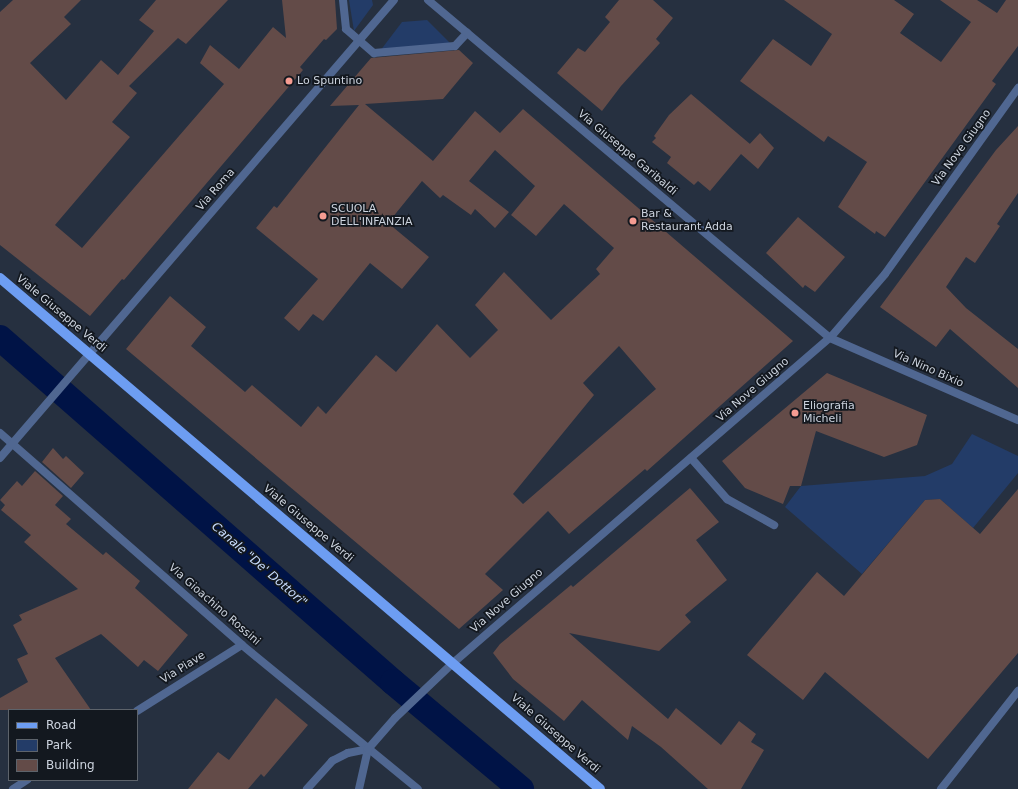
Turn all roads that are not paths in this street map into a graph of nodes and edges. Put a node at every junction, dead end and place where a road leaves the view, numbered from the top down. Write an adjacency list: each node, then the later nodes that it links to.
1 (343, 0): 5 (street)
2 (394, 0): 5 (street, Via Roma)
3 (428, 0): 4 (street, Via Giuseppe Garibaldi)
4 (467, 33): 5 (street); 8 (street, Via Giuseppe Garibaldi)
5 (360, 41): 9 (street, Via Roma)
6 (1018, 88): 8 (street, Via Nove Giugno)
7 (0, 278): 9 (main road, Viale Giuseppe Verdi)
8 (830, 338): 10 (street, Via Nino Bixio); 14 (street, Via Nove Giugno)
9 (89, 354): 12 (street, Via Roma); 17 (main road, Viale Giuseppe Verdi)
10 (1018, 420)
11 (0, 433): 12 (street, Via Gioachino Rossini)
12 (12, 443): 13 (street, Via Roma); 16 (street, Via Gioachino Rossini)
13 (0, 458)
14 (691, 458): 15 (street); 17 (street, Via Nove Giugno)
15 (774, 525)
16 (242, 645): 19 (street, Via Piave); 20 (street, Via Gioachino Rossini)
17 (453, 663): 20 (street, Via Nove Giugno); 26 (main road, Viale Giuseppe Verdi)
18 (1018, 691): 27 (street)
19 (138, 710)
20 (368, 749): 23 (street); 24 (street); 25 (street, Via Gioachino Rossini)
21 (25, 781): 22 (street)
22 (13, 789)
23 (307, 789)
24 (359, 789)
25 (418, 789)
26 (600, 789)
27 (941, 789)

